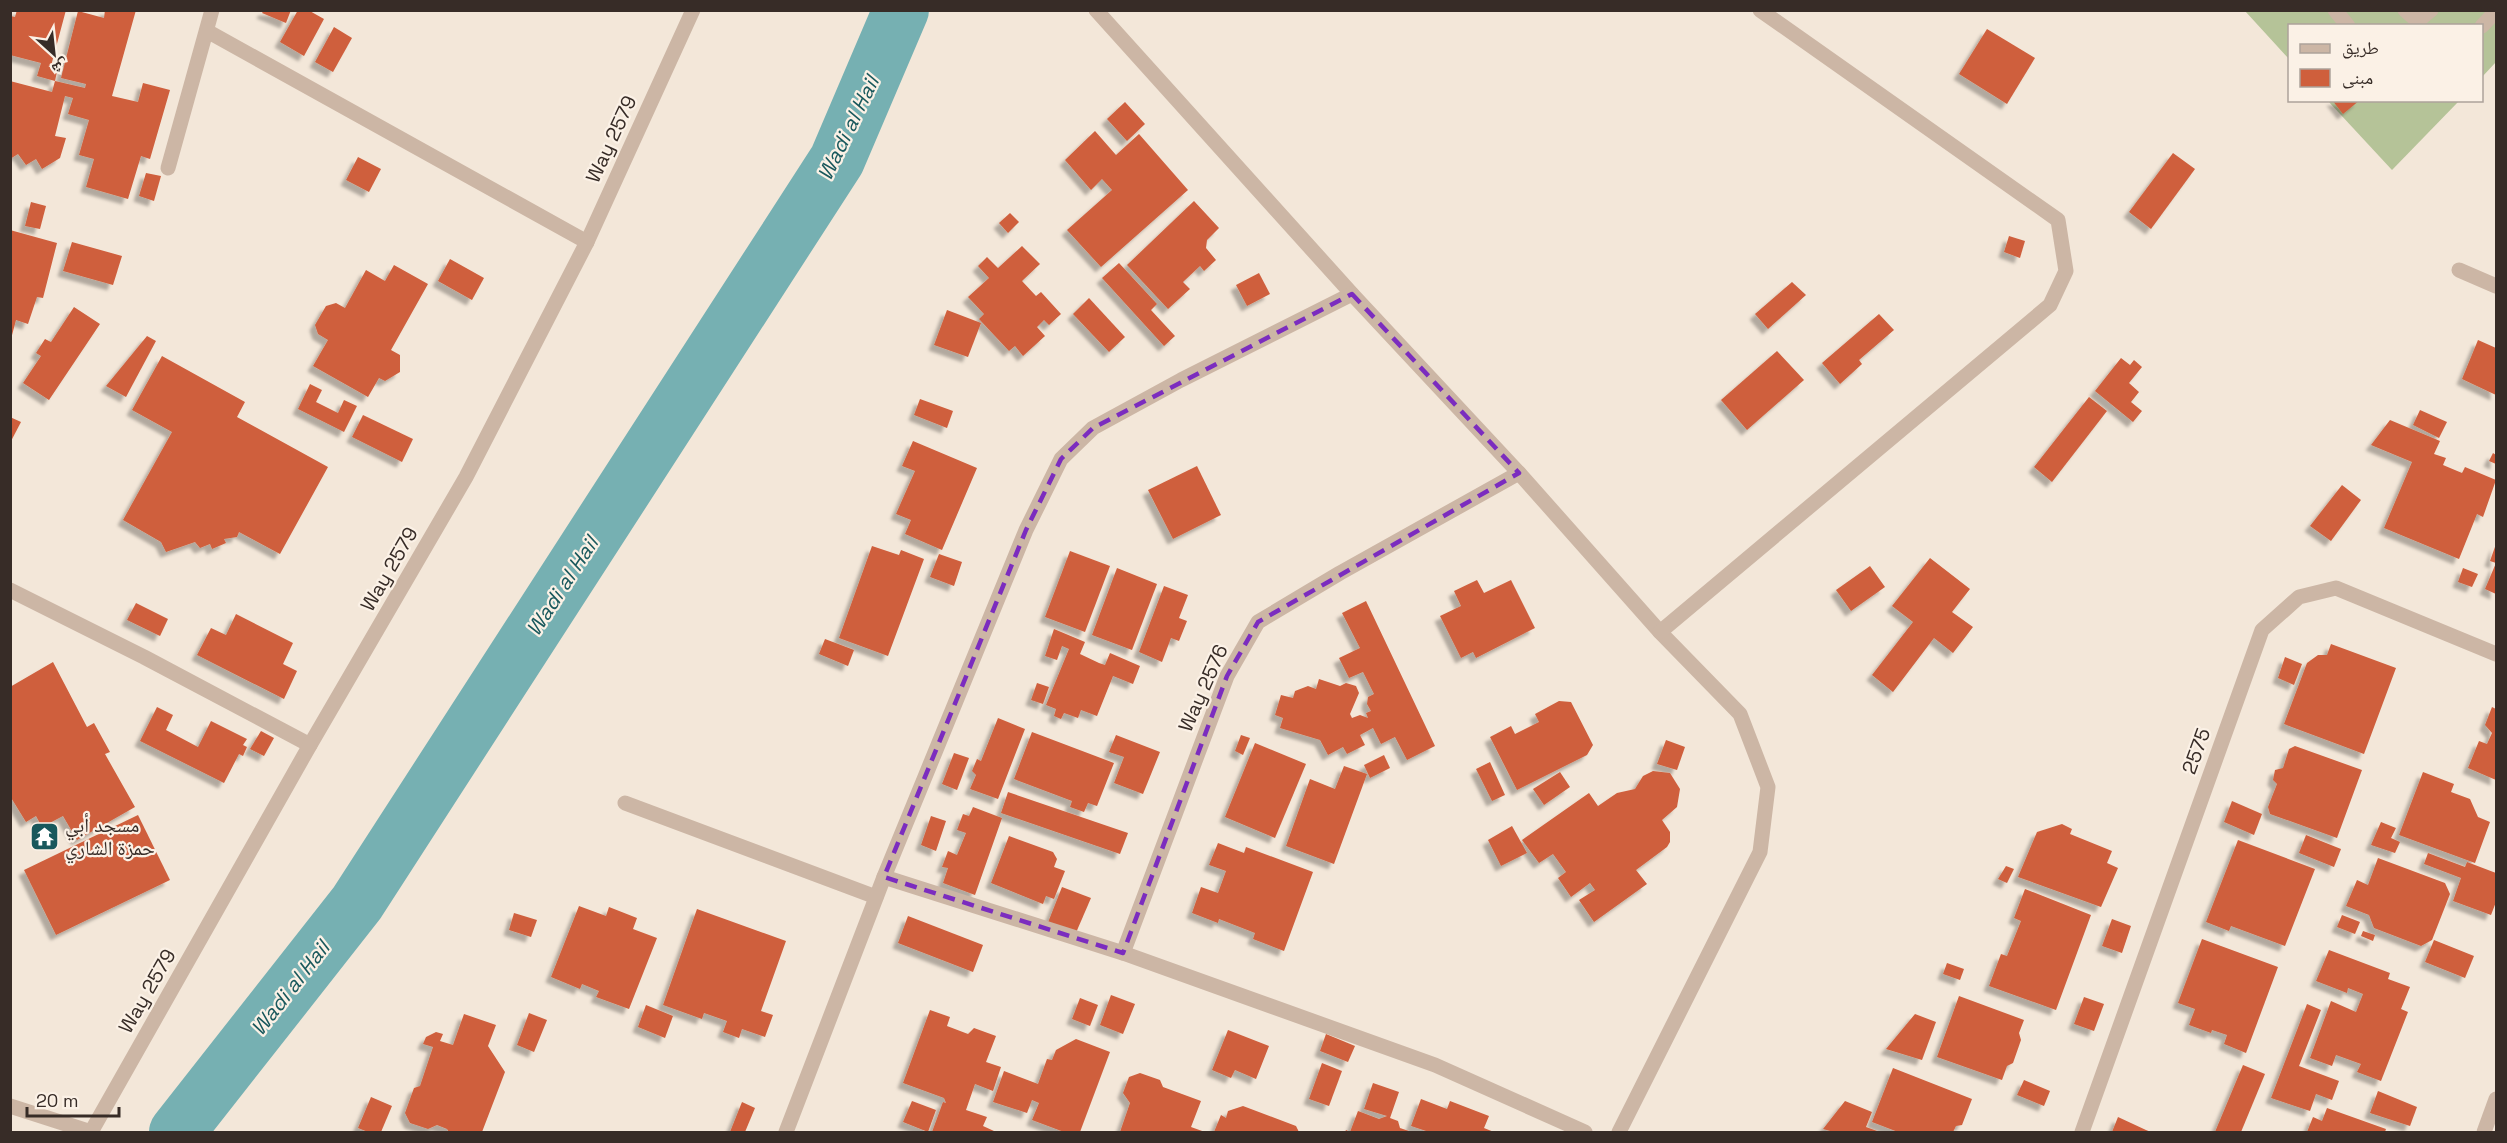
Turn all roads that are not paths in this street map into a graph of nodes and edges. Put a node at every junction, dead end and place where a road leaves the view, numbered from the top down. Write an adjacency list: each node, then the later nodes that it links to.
1 (212, 10): 11 (street)
2 (693, 10): 13 (street, Way 2579)
3 (1096, 10): 16 (street)
4 (1760, 10): 19 (street)
5 (2335, 10): 9 (street)
6 (2405, 10): 7 (street)
7 (2431, 10)
8 (2496, 11): 10 (street)
9 (2346, 24)
10 (2483, 24)
11 (207, 32): 12 (street); 13 (street)
12 (168, 168)
13 (587, 242): 21 (street, Way 2579)
14 (2459, 270): 15 (street)
15 (2496, 286)
16 (1352, 294): 17 (street); 23 (street)
17 (1519, 473): 19 (street); 25 (street, Way 2576)
18 (10, 590): 21 (street)
19 (1660, 633): 31 (street)
20 (2496, 654): 32 (street, 2575)
21 (310, 745): 28 (street, Way 2579)
22 (626, 803): 24 (street)
23 (884, 878): 24 (street); 25 (street)
24 (876, 897): 29 (street)
25 (1123, 953): 30 (street)
26 (2496, 1099): 33 (street)
27 (10, 1106): 28 (street)
28 (91, 1132)
29 (786, 1132)
30 (1585, 1132)
31 (1619, 1132)
32 (2082, 1132)
33 (2484, 1132)

